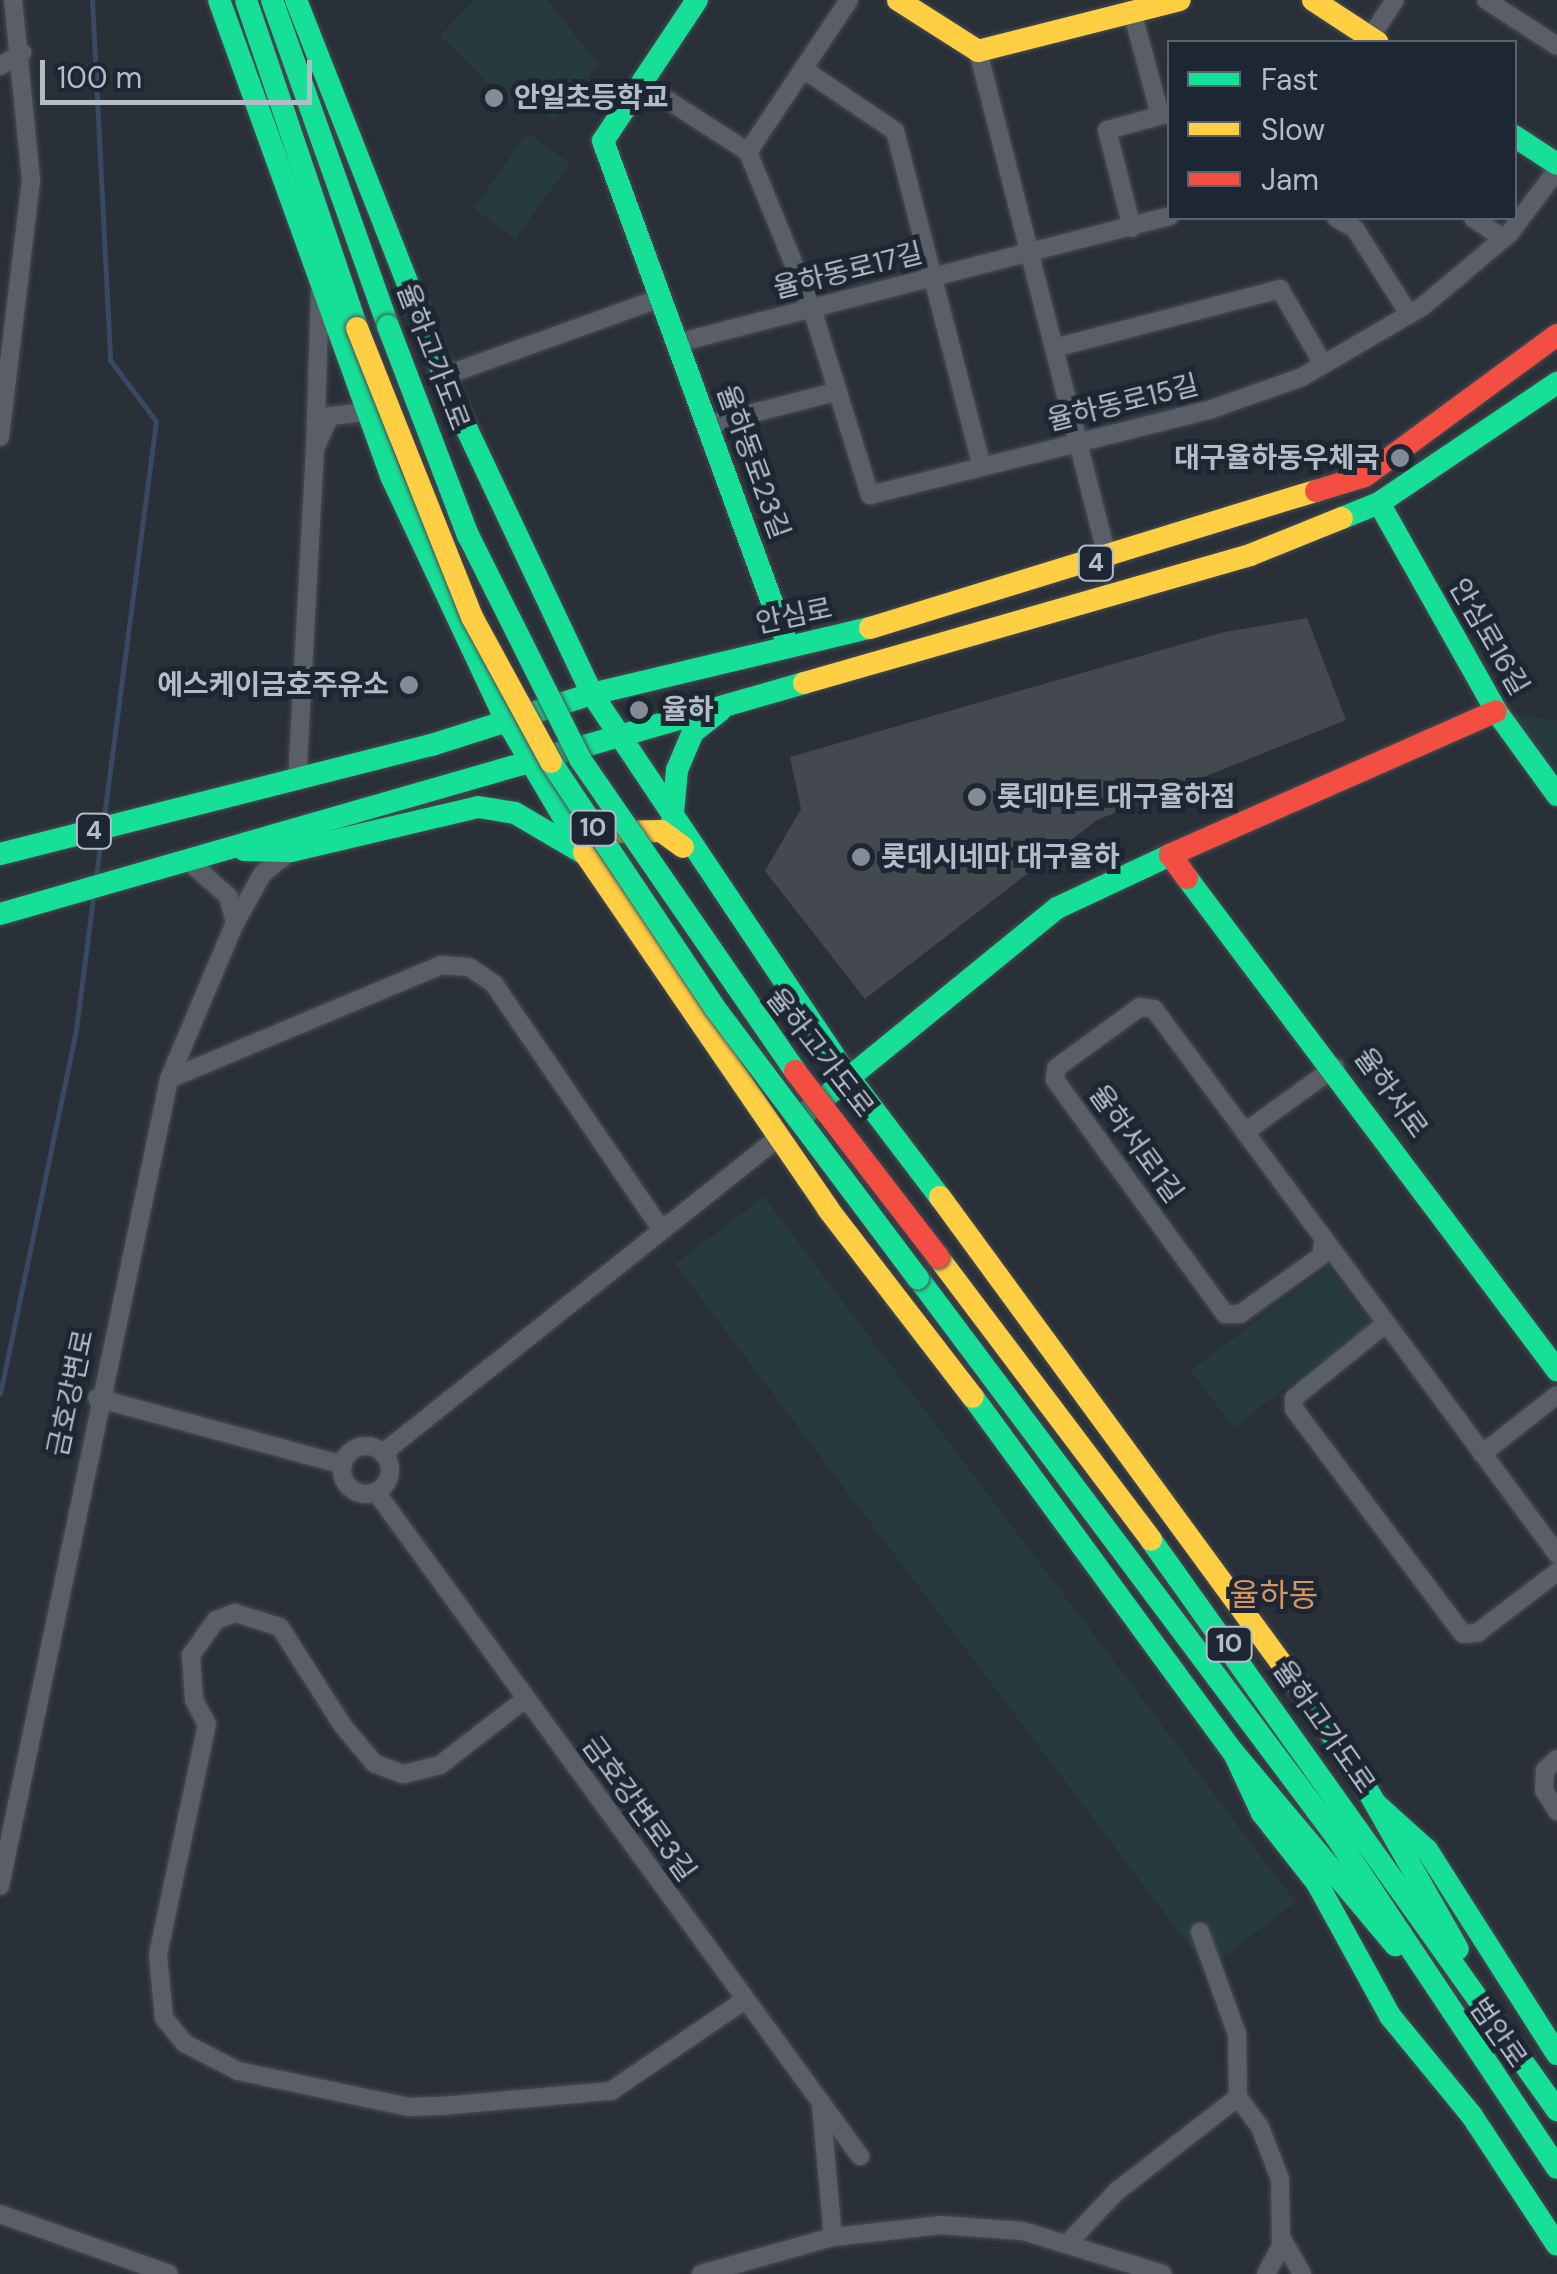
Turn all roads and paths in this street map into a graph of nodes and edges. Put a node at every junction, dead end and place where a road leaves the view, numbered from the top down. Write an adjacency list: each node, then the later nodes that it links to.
1 (13, 0): 18 (street)
2 (218, 0): 33 (main road)
3 (246, 0): 97 (main road, 율하고가도로 / 10, bridge)
4 (272, 0): 99 (main road, 율하고가도로 / 10, bridge)
5 (296, 0): 41 (main road)
6 (697, 0): 21 (main road, 율하동로23길)
7 (849, 0): 20 (street)
8 (898, 0): 17 (main road)
9 (1180, 0): 13 (main road)
10 (1312, 0): 14 (main road)
11 (1395, 0): 15 (street)
12 (1486, 0): 16 (street)
13 (1132, 10): 17 (main road); 22 (street)
14 (1371, 40)
15 (1373, 40)
16 (1557, 46)
17 (978, 51): 31 (street)
18 (22, 53): 19 (street); 46 (street)
19 (0, 66)
20 (803, 69): 24 (street); 32 (street)
21 (642, 83): 24 (street); 34 (main road, 율하동로23길)
22 (1165, 114): 29 (street)
23 (1517, 138): 25 (main road)
24 (748, 152): 35 (street)
25 (1557, 167): 30 (street, 율하동로15길)
26 (1167, 217): 29 (street, 율하동로17길)
27 (1339, 220): 36 (street)
28 (1475, 220): 30 (street)
29 (1132, 228): 31 (street, 율하동로17길)
30 (1504, 239): 36 (street, 율하동로15길)
31 (1033, 253): 32 (street, 율하동로17길); 39 (street)
32 (932, 278): 35 (street, 율하동로17길); 49 (street)
33 (320, 280): 44 (main road); 48 (street)
34 (661, 298): 38 (main road, 율하동로23길); 41 (street)
35 (812, 309): 38 (street, 율하동로17길); 43 (street)
36 (1409, 314): 40 (street, 율하동로15길)
37 (1557, 336): 51 (main road, 안심로 / 4)
38 (678, 343): 45 (main road, 율하동로23길)
39 (1058, 347): 40 (street); 47 (street)
40 (1323, 364): 47 (street, 율하동로15길)
41 (444, 376): 52 (main road)
42 (1557, 383): 50 (main road, 4)
43 (838, 391): 45 (street); 49 (street, 율하동로15길)
44 (368, 412): 48 (street); 53 (main road)
45 (708, 425): 54 (main road, 율하동로23길)
46 (0, 437)
47 (1083, 442): 49 (street, 율하동로15길); 51 (street)
48 (315, 449): 61 (street)
49 (982, 467)
50 (1379, 503): 56 (main road, 4); 57 (main road, 안심로16길)
51 (1108, 560): 54 (main road, 안심로 / 4)
52 (537, 584): 53 (main road); 55 (main road)
53 (453, 606): 58 (main road)
54 (788, 646): 55 (main road, 안심로 / 4)
55 (592, 694): 58 (main road, 안심로 / 4); 59 (main road)
56 (734, 700): 59 (main road, 4); 63 (main road)
57 (1496, 711): 62 (main road, 안심로16길); 69 (main road)
58 (505, 718): 60 (main road); 61 (main road, 안심로 / 4)
59 (621, 741): 60 (main road, 4); 63 (main road)
60 (534, 764): 64 (main road); 67 (main road)
61 (297, 780): 66 (main road, 안심로 / 4)
62 (1557, 795)
63 (672, 823): 68 (main road)
64 (218, 850): 65 (main road); 70 (main road)
65 (291, 851): 67 (main road); 72 (street, 금호강변로)
66 (1, 854)
67 (585, 854): 68 (main road); 77 (main road)
68 (694, 854): 74 (main road)
69 (1170, 855): 73 (main road, 율하서로); 74 (main road)
70 (187, 860): 71 (main road); 72 (street)
71 (10, 911)
72 (235, 922): 75 (street, 금호강변로)
73 (1335, 1067): 76 (street); 81 (main road, 율하서로)
74 (848, 1076): 77 (main road); 93 (main road)
75 (169, 1079): 78 (street); 83 (street, 금호강변로)
76 (1245, 1132): 79 (street, 율하서로1길); 79 (street, 율하서로1길)
77 (779, 1137): 78 (street); 91 (main road)
78 (659, 1226): 84 (street)
79 (1324, 1238): 80 (street, 율하서로1길)
80 (1385, 1324): 85 (street, 율하서로1길); 89 (street)
81 (1557, 1370)
82 (1557, 1396): 85 (street)
83 (97, 1398): 86 (street); 95 (street, 금호강변로)
84 (383, 1452): 86 (street); 87 (street)
85 (1482, 1454): 88 (street, 율하서로1길)
86 (343, 1465): 87 (street)
87 (376, 1492): 90 (street, 금호강변로3길)
88 (1557, 1554)
89 (1557, 1572)
90 (524, 1700): 98 (street, 금호강변로3길); 98 (street)
91 (1234, 1752): 97 (main road); 110 (main road)
92 (1557, 1759): 94 (street)
93 (1377, 1805): 99 (main road); 100 (main road)
94 (1557, 1811)
95 (0, 1886)
96 (1200, 1932): 101 (street)
97 (1426, 1980): 105 (main road, 범안로 / 10)
98 (745, 2000): 102 (street, 금호강변로3길)
99 (1508, 2039): 103 (main road, 범안로 / 10)
100 (1557, 2054)
101 (1238, 2097): 107 (street); 109 (street)
102 (821, 2103): 104 (street, 금호강변로3길); 108 (street)
103 (1557, 2110)
104 (860, 2156)
105 (1557, 2168)
106 (0, 2214): 111 (street)
107 (1281, 2236): 114 (street); 115 (street)
108 (833, 2237): 109 (street); 112 (street)
109 (1067, 2244): 113 (street)
110 (1557, 2246)
111 (168, 2274)
112 (701, 2274)
113 (1163, 2274)
114 (1266, 2274)
115 (1302, 2274)

